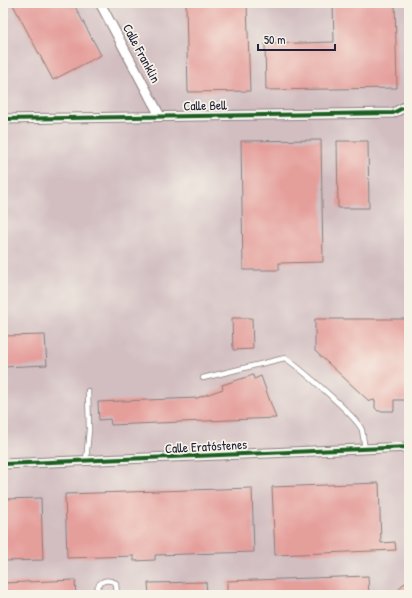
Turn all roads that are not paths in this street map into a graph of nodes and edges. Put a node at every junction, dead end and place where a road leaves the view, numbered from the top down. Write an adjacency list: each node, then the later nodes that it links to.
1 (100, 3): 3 (street, Calle Franklin)
2 (408, 106): 3 (street, Calle Bell)
3 (160, 116): 4 (street, Calle Bell)
4 (3, 119)
5 (203, 378): 8 (lane)
6 (88, 391): 9 (lane)
7 (409, 447): 8 (street, Calle Eratóstenes)
8 (364, 449): 9 (street, Calle Eratóstenes)
9 (86, 461): 10 (street, Calle Eratóstenes)
10 (3, 464)
11 (96, 595): 12 (lane)
12 (117, 595)

